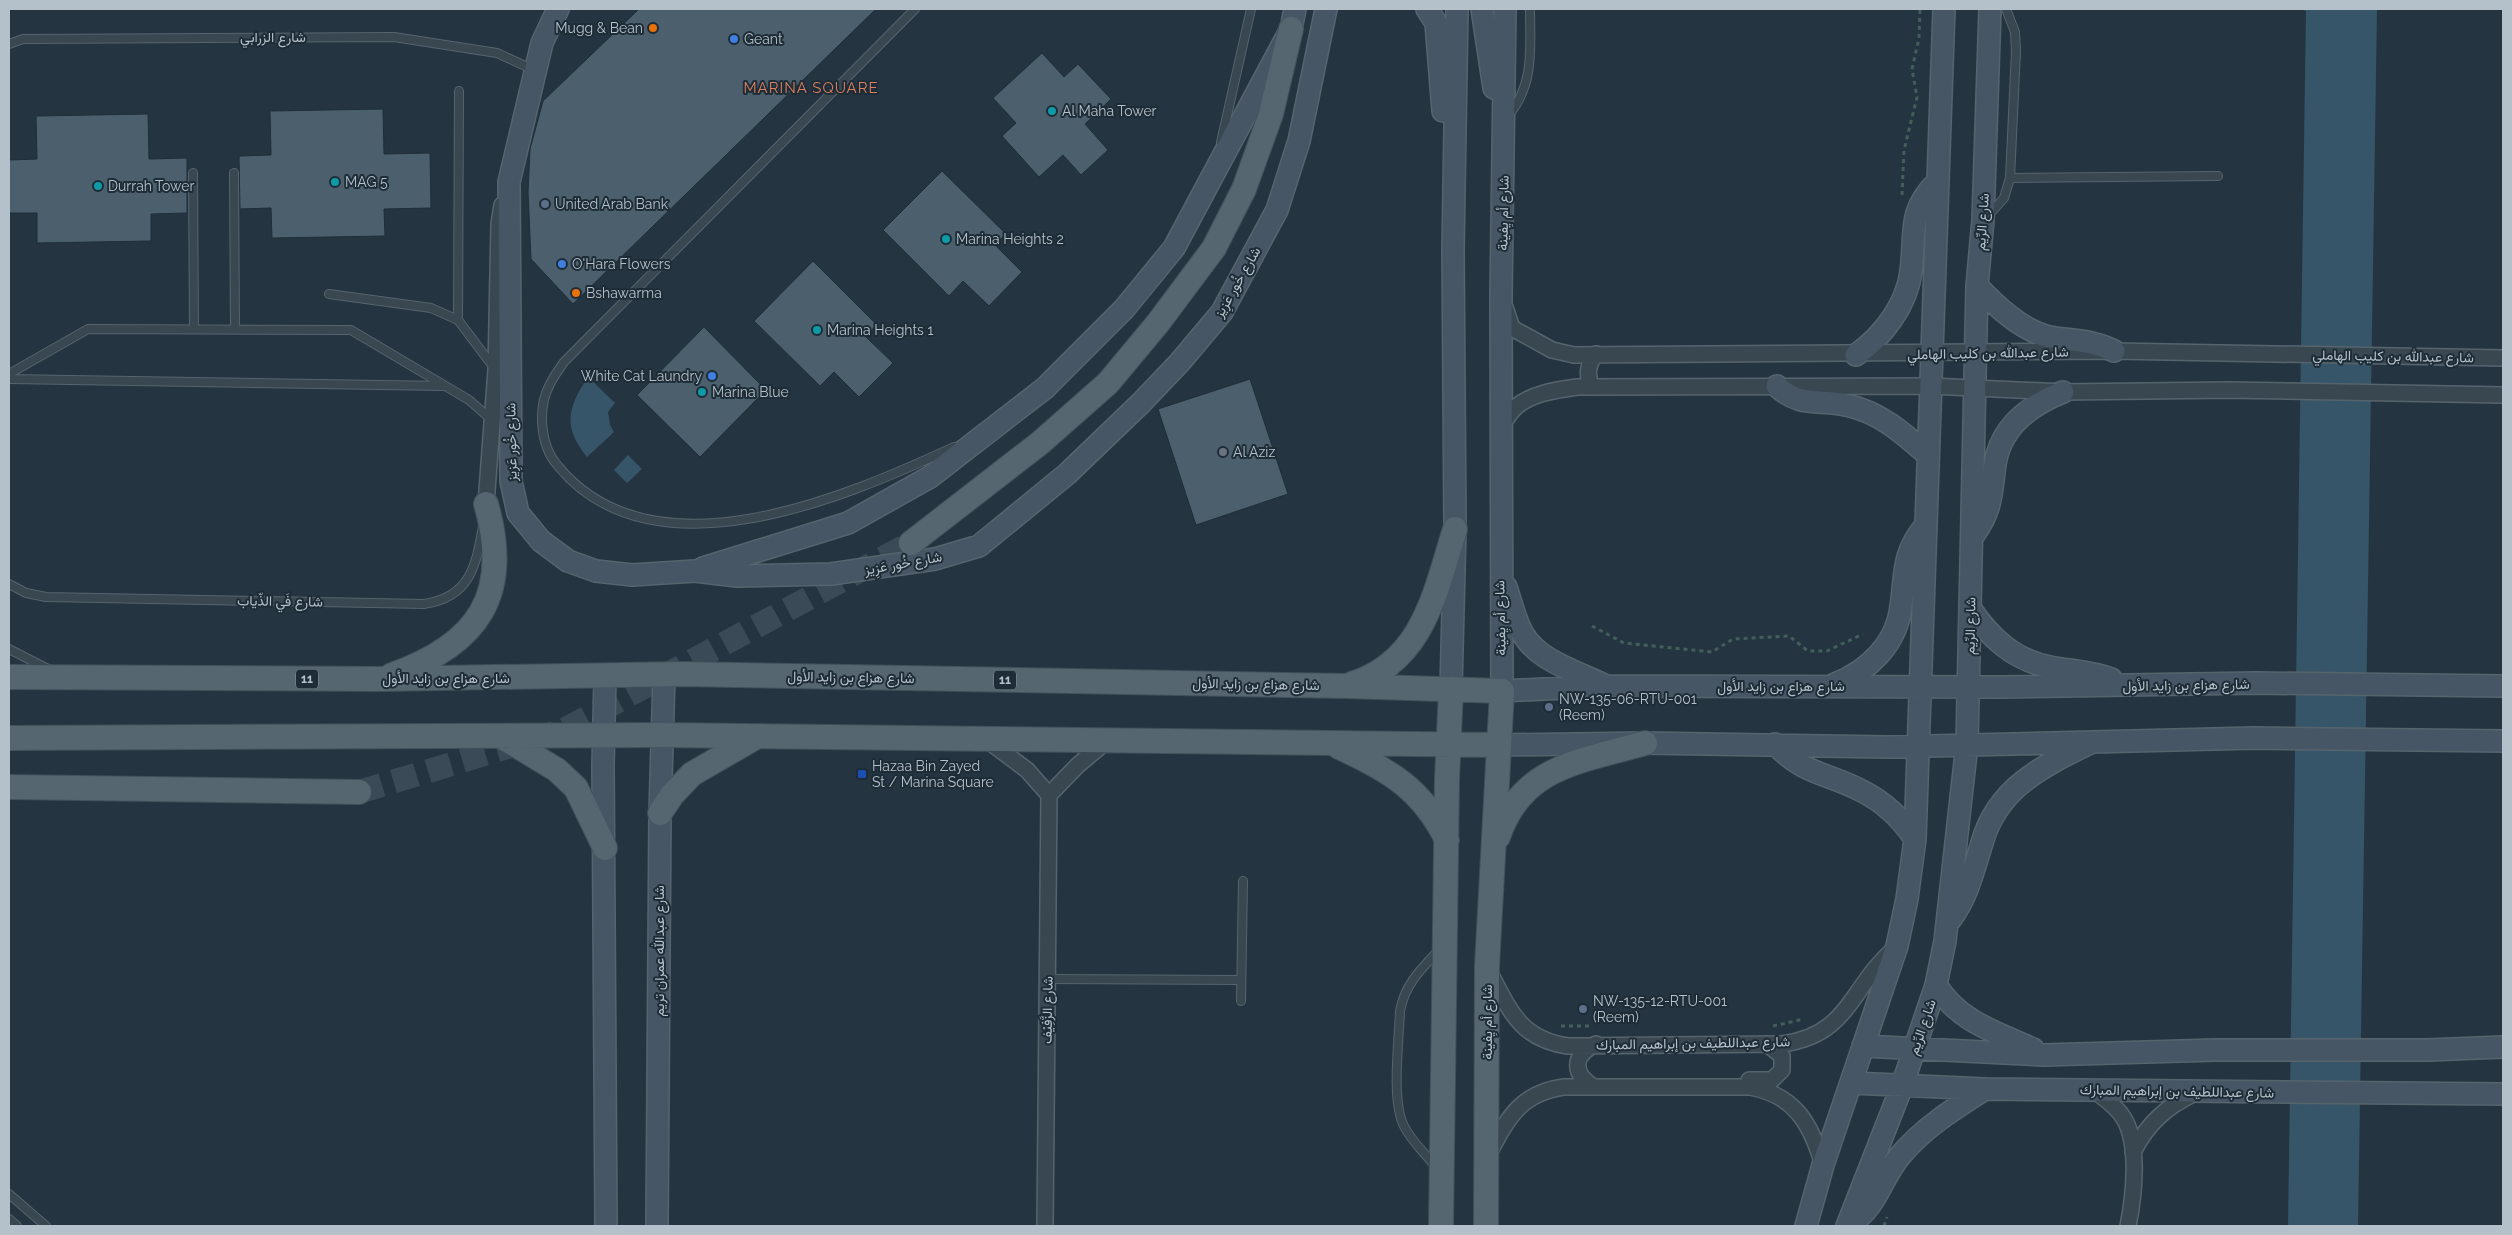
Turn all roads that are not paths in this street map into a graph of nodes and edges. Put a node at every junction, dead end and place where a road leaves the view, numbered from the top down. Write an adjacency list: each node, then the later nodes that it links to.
1 (558, 9): 15 (main road, شارع خُور عَزِيز)
2 (915, 9): 51 (lane)
3 (1251, 9): 20 (lane)
4 (1326, 9): 59 (main road, شارع خُور عَزِيز)
5 (1427, 9): 26 (main road)
6 (1457, 9): 26 (main road)
7 (1482, 9): 17 (main road)
8 (1505, 9): 17 (main road, شارع أم يِفينة)
9 (1530, 9): 17 (lane)
10 (1944, 9): 24 (main road)
11 (1990, 9): 25 (main road, شارع الرِّيم)
12 (2006, 9): 22 (lane)
13 (1293, 19): 20 (main road); 57 (main road)
14 (10, 41): 15 (lane, شارع الزرابي)
15 (534, 70): 23 (main road, شارع خُور عَزِيز)
16 (459, 91): 30 (lane)
17 (1504, 119): 29 (main road, شارع أم يِفينة)
18 (194, 173): 31 (lane)
19 (234, 173): 32 (lane)
20 (1214, 176): 51 (main road)
21 (2218, 176): 22 (lane)
22 (2010, 178): 25 (lane)
23 (509, 182): 39 (street, شارع خُور عَزِيز); 59 (main road, شارع خُور عَزِيز)
24 (1937, 182): 33 (main road); 37 (main road)
25 (1983, 220): 27 (main road, شارع الرِّيم)
26 (1454, 249): 55 (main road)
27 (1977, 286): 34 (main road, شارع الرِّيم); 35 (main road)
28 (329, 294): 30 (lane)
29 (1501, 296): 36 (street, شارع عبدالله بن كليب الهاملي); 50 (main road, شارع أم يِفينة)
30 (458, 320): 39 (lane)
31 (194, 329): 32 (lane); 40 (lane)
32 (235, 329): 42 (lane)
33 (1932, 352): 34 (street, شارع عبدالله بن كليب الهاملي); 37 (street, شارع عبدالله بن كليب الهاملي); 44 (main road)
34 (1975, 352): 35 (street, شارع عبدالله بن كليب الهاملي); 46 (main road, شارع الرِّيم)
35 (2114, 352): 38 (street, شارع عبدالله بن كليب الهاملي)
36 (1596, 354): 37 (street, شارع عبدالله بن كليب الهاملي); 45 (street)
37 (1856, 355)
38 (2503, 358)
39 (496, 370): 49 (street, شارع خُور عَزِيز)
40 (9, 374)
41 (9, 379): 42 (lane)
42 (447, 386): 49 (lane)
43 (1777, 386): 44 (street); 45 (street); 52 (main road)
44 (1930, 386): 46 (street); 52 (main road)
45 (1591, 387): 50 (street)
46 (1974, 388): 47 (street); 56 (main road, شارع الرِّيم)
47 (2063, 392): 48 (street); 56 (main road)
48 (2503, 394)
49 (494, 421): 53 (street, شارع خُور عَزِيز)
50 (1501, 426): 58 (main road, شارع أم يِفينة)
51 (991, 431): 59 (main road)
52 (1928, 455): 54 (main road)
53 (486, 504): 60 (lane, شارع فَي الذّياب); 67 (main road)
54 (1925, 526): 70 (main road); 71 (main road)
55 (1455, 529): 68 (main road); 75 (main road)
56 (1973, 537): 61 (main road, شارع الرِّيم)
57 (912, 543)
58 (1500, 568): 69 (main road); 76 (main road, شارع أم يِفينة)
59 (695, 571)
60 (9, 584)
61 (1970, 608): 72 (main road, شارع الرِّيم); 73 (main road)
62 (9, 649): 66 (lane)
63 (664, 676): 65 (main road, شارع هزاع بن زايد الأول / 11); 68 (main road, شارع هزاع بن زايد الأول / 11); 78 (main road, شارع عبدالله عمران تريم)
64 (9, 677): 66 (main road, شارع هزاع بن زايد الأول / 11)
65 (606, 677): 67 (main road, شارع هزاع بن زايد الأول / 11); 77 (main road)
66 (66, 678): 67 (main road, شارع هزاع بن زايد الأول / 11)
67 (380, 679)
68 (1346, 686): 75 (main road, شارع هزاع بن زايد الأول / 11)
69 (1606, 686): 70 (main road, شارع هزاع بن زايد الأول / 11); 76 (main road, شارع هزاع بن زايد الأول / 11)
70 (1831, 686): 71 (main road, شارع هزاع بن زايد الأول / 11)
71 (1921, 686): 72 (main road, شارع هزاع بن زايد الأول / 11); 91 (main road)
72 (1969, 686): 73 (main road, شارع هزاع بن زايد الأول); 89 (main road, شارع الرِّيم)
73 (2125, 686): 74 (main road, شارع هزاع بن زايد الأول)
74 (2503, 686)
75 (1452, 689): 76 (main road, شارع هزاع بن زايد الأول / 11); 90 (main road)
76 (1502, 691): 92 (main road, شارع أم يِفينة)
77 (604, 735): 78 (main road); 79 (main road); 99 (main road)
78 (662, 735): 80 (main road); 96 (main road, شارع عبدالله عمران تريم)
79 (501, 736): 81 (main road); 99 (main road)
80 (756, 737): 83 (main road); 96 (main road)
81 (9, 738)
82 (1109, 739): 83 (main road); 86 (main road); 95 (street)
83 (987, 740): 95 (street)
84 (2094, 741): 85 (main road); 89 (main road); 102 (main road)
85 (2503, 741)
86 (1331, 743): 90 (main road); 98 (main road)
87 (1645, 743): 88 (main road); 92 (main road); 100 (main road)
88 (1775, 744): 91 (main road); 97 (main road)
89 (1967, 744): 91 (main road); 102 (main road, شارع الرِّيم)
90 (1447, 745): 92 (main road); 98 (main road)
91 (1919, 745): 97 (main road)
92 (1498, 746): 100 (main road, شارع أم يِفينة)
93 (9, 787): 94 (main road)
94 (359, 792)
95 (1049, 795): 106 (street, شارع الزَّفِيْف)
96 (660, 813): 133 (main road, شارع عبدالله عمران تريم)
97 (1915, 839): 104 (main road)
98 (1447, 842): 103 (main road)
99 (604, 848): 132 (main road)
100 (1491, 858): 105 (main road, شارع أم يِفينة)
101 (1242, 882): 107 (lane)
102 (1947, 924): 108 (main road, شارع الرِّيم)
103 (1446, 944): 127 (main road); 127 (lane)
104 (1897, 946): 111 (street, شارع عبداللطيف بن إبراهيم المبارك); 112 (main road)
105 (1486, 966): 110 (street, شارع عبداللطيف بن إبراهيم المبارك); 125 (main road, شارع أم يِفينة)
106 (1047, 978): 107 (lane); 134 (street, شارع الزَّفِيْف)
107 (1241, 980): 109 (lane)
108 (1936, 985): 114 (main road, شارع الرِّيم); 115 (main road)
109 (1240, 1001)
110 (1596, 1044): 111 (street, شارع عبداللطيف بن إبراهيم المبارك); 118 (street)
111 (1767, 1044): 119 (street)
112 (1863, 1046): 114 (main road); 116 (main road)
113 (2503, 1047): 115 (main road)
114 (1914, 1048): 115 (main road); 117 (main road, شارع الرِّيم)
115 (2044, 1055)
116 (1852, 1083): 117 (main road, شارع عبداللطيف بن إبراهيم المبارك); 126 (main road)
117 (1902, 1086): 120 (main road, شارع عبداللطيف بن إبراهيم المبارك); 138 (main road, شارع الرِّيم)
118 (1594, 1087): 119 (street); 125 (street)
119 (1696, 1087): 126 (street)
120 (1985, 1089): 121 (main road, شارع عبداللطيف بن إبراهيم المبارك); 138 (main road)
121 (2095, 1091): 122 (main road, شارع عبداللطيف بن إبراهيم المبارك); 124 (street)
122 (2208, 1092): 123 (main road, شارع عبداللطيف بن إبراهيم المبارك); 124 (street)
123 (2503, 1094)
124 (2133, 1152): 139 (street)
125 (1488, 1156): 136 (main road, شارع أم يِفينة)
126 (1823, 1165): 137 (main road)
127 (1442, 1174): 135 (main road)
128 (9, 1194): 131 (lane)
129 (9, 1218): 130 (lane)
130 (17, 1226)
131 (46, 1226)
132 (606, 1226)
133 (657, 1226)
134 (1045, 1226)
135 (1442, 1226)
136 (1486, 1226)
137 (1806, 1226)
138 (1847, 1226)
139 (2128, 1226)

